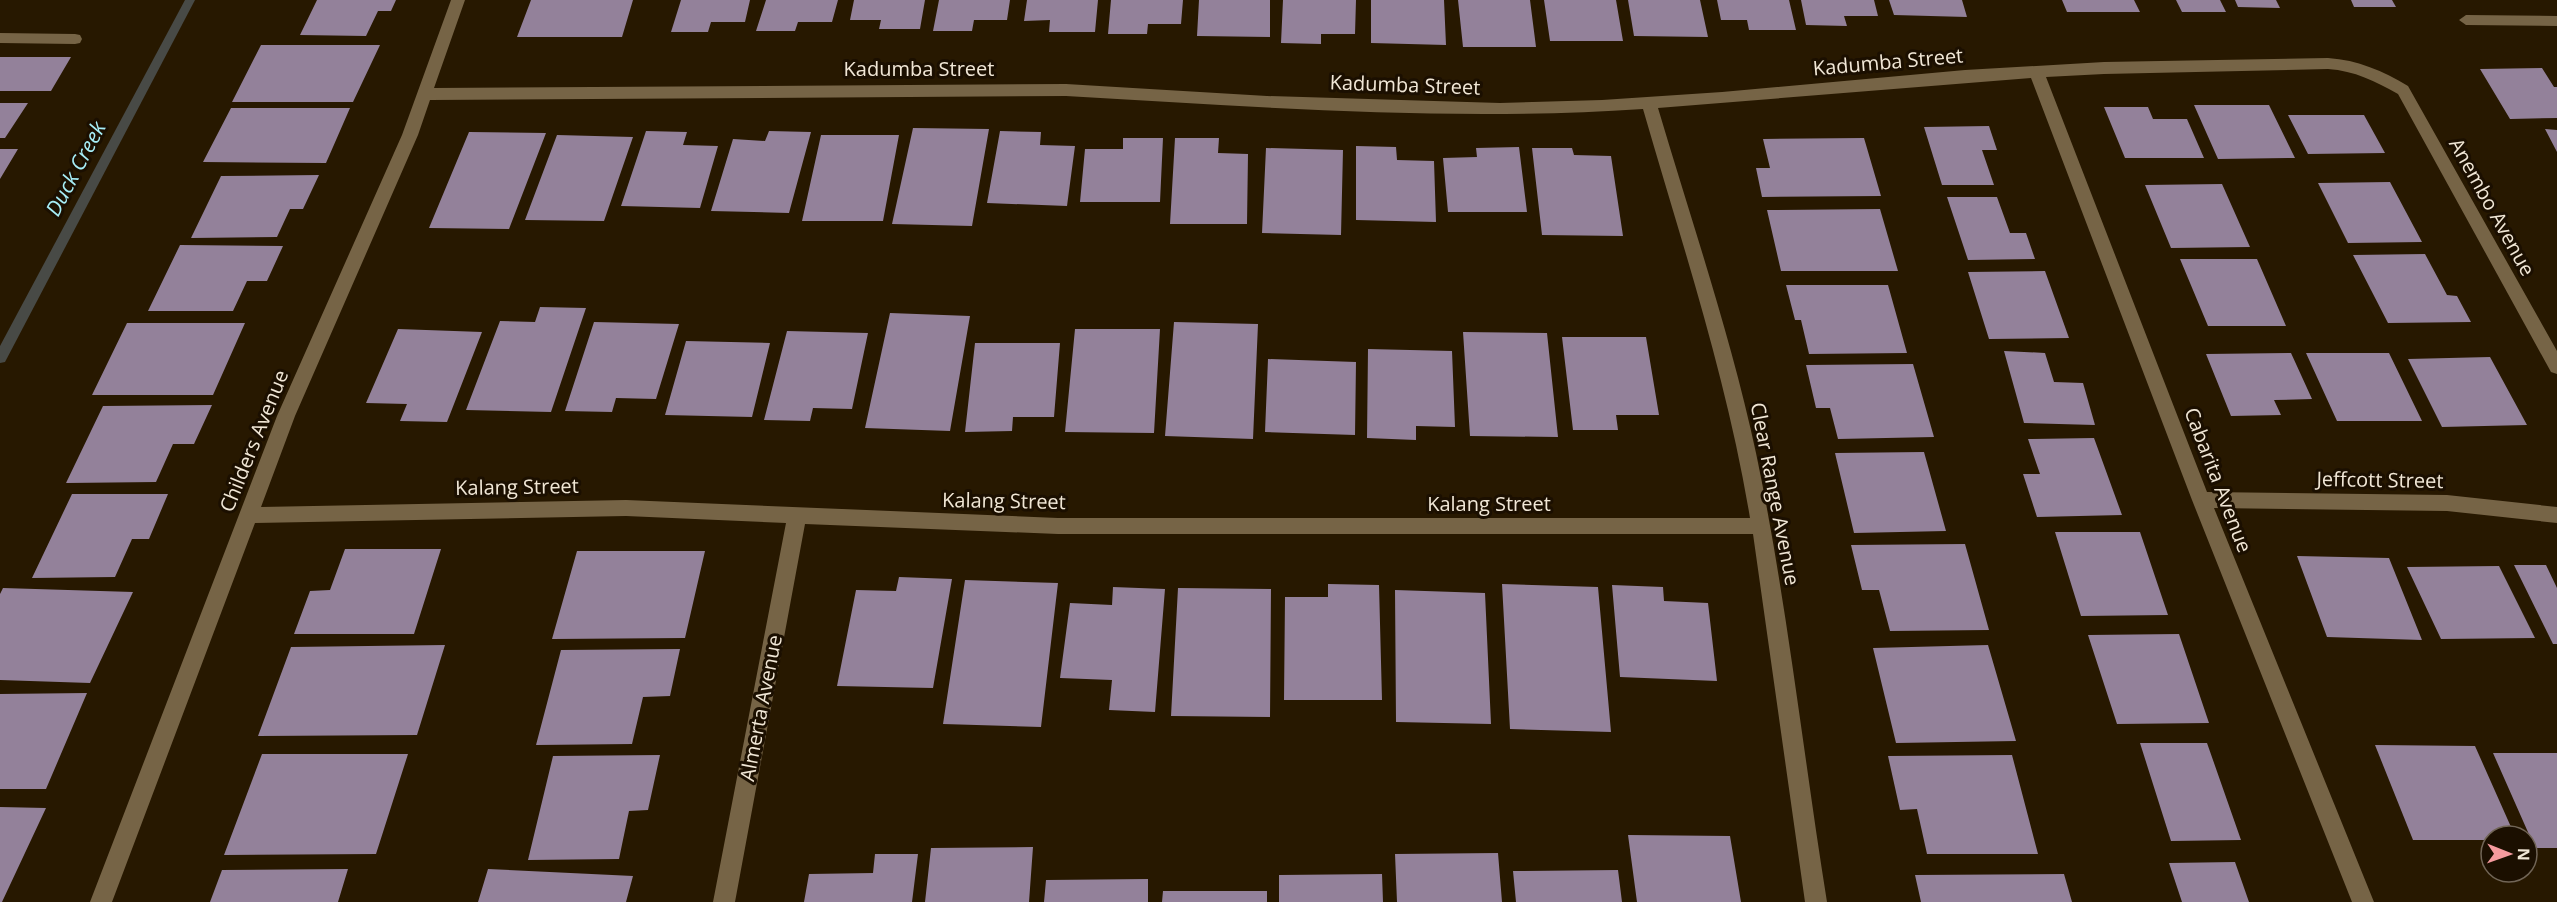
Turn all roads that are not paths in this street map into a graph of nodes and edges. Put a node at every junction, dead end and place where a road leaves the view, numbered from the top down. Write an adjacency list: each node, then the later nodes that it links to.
1 (458, 0): 8 (street, Childers Avenue)
2 (2466, 20): 3 (street)
3 (2557, 21)
4 (0, 38): 5 (street)
5 (75, 39)
6 (2036, 72): 7 (street, Kadumba Street); 9 (street, Kadumba Street); 11 (street, Cabarita Avenue)
7 (2381, 76): 10 (street, Anembo Avenue)
8 (425, 94): 9 (street, Kadumba Street); 12 (street, Childers Avenue)
9 (1649, 103): 15 (street, Clear Range Avenue)
10 (2557, 367)
11 (2201, 500): 14 (street, Jeffcott Street); 19 (street, Cabarita Avenue)
12 (248, 515): 13 (street, Kalang Street); 16 (street, Childers Avenue)
13 (797, 515): 15 (street, Kalang Street); 17 (street, Almerta Avenue)
14 (2557, 515)
15 (1759, 526): 18 (street, Clear Range Avenue)
16 (101, 902)
17 (724, 902)
18 (1816, 902)
19 (2363, 902)

